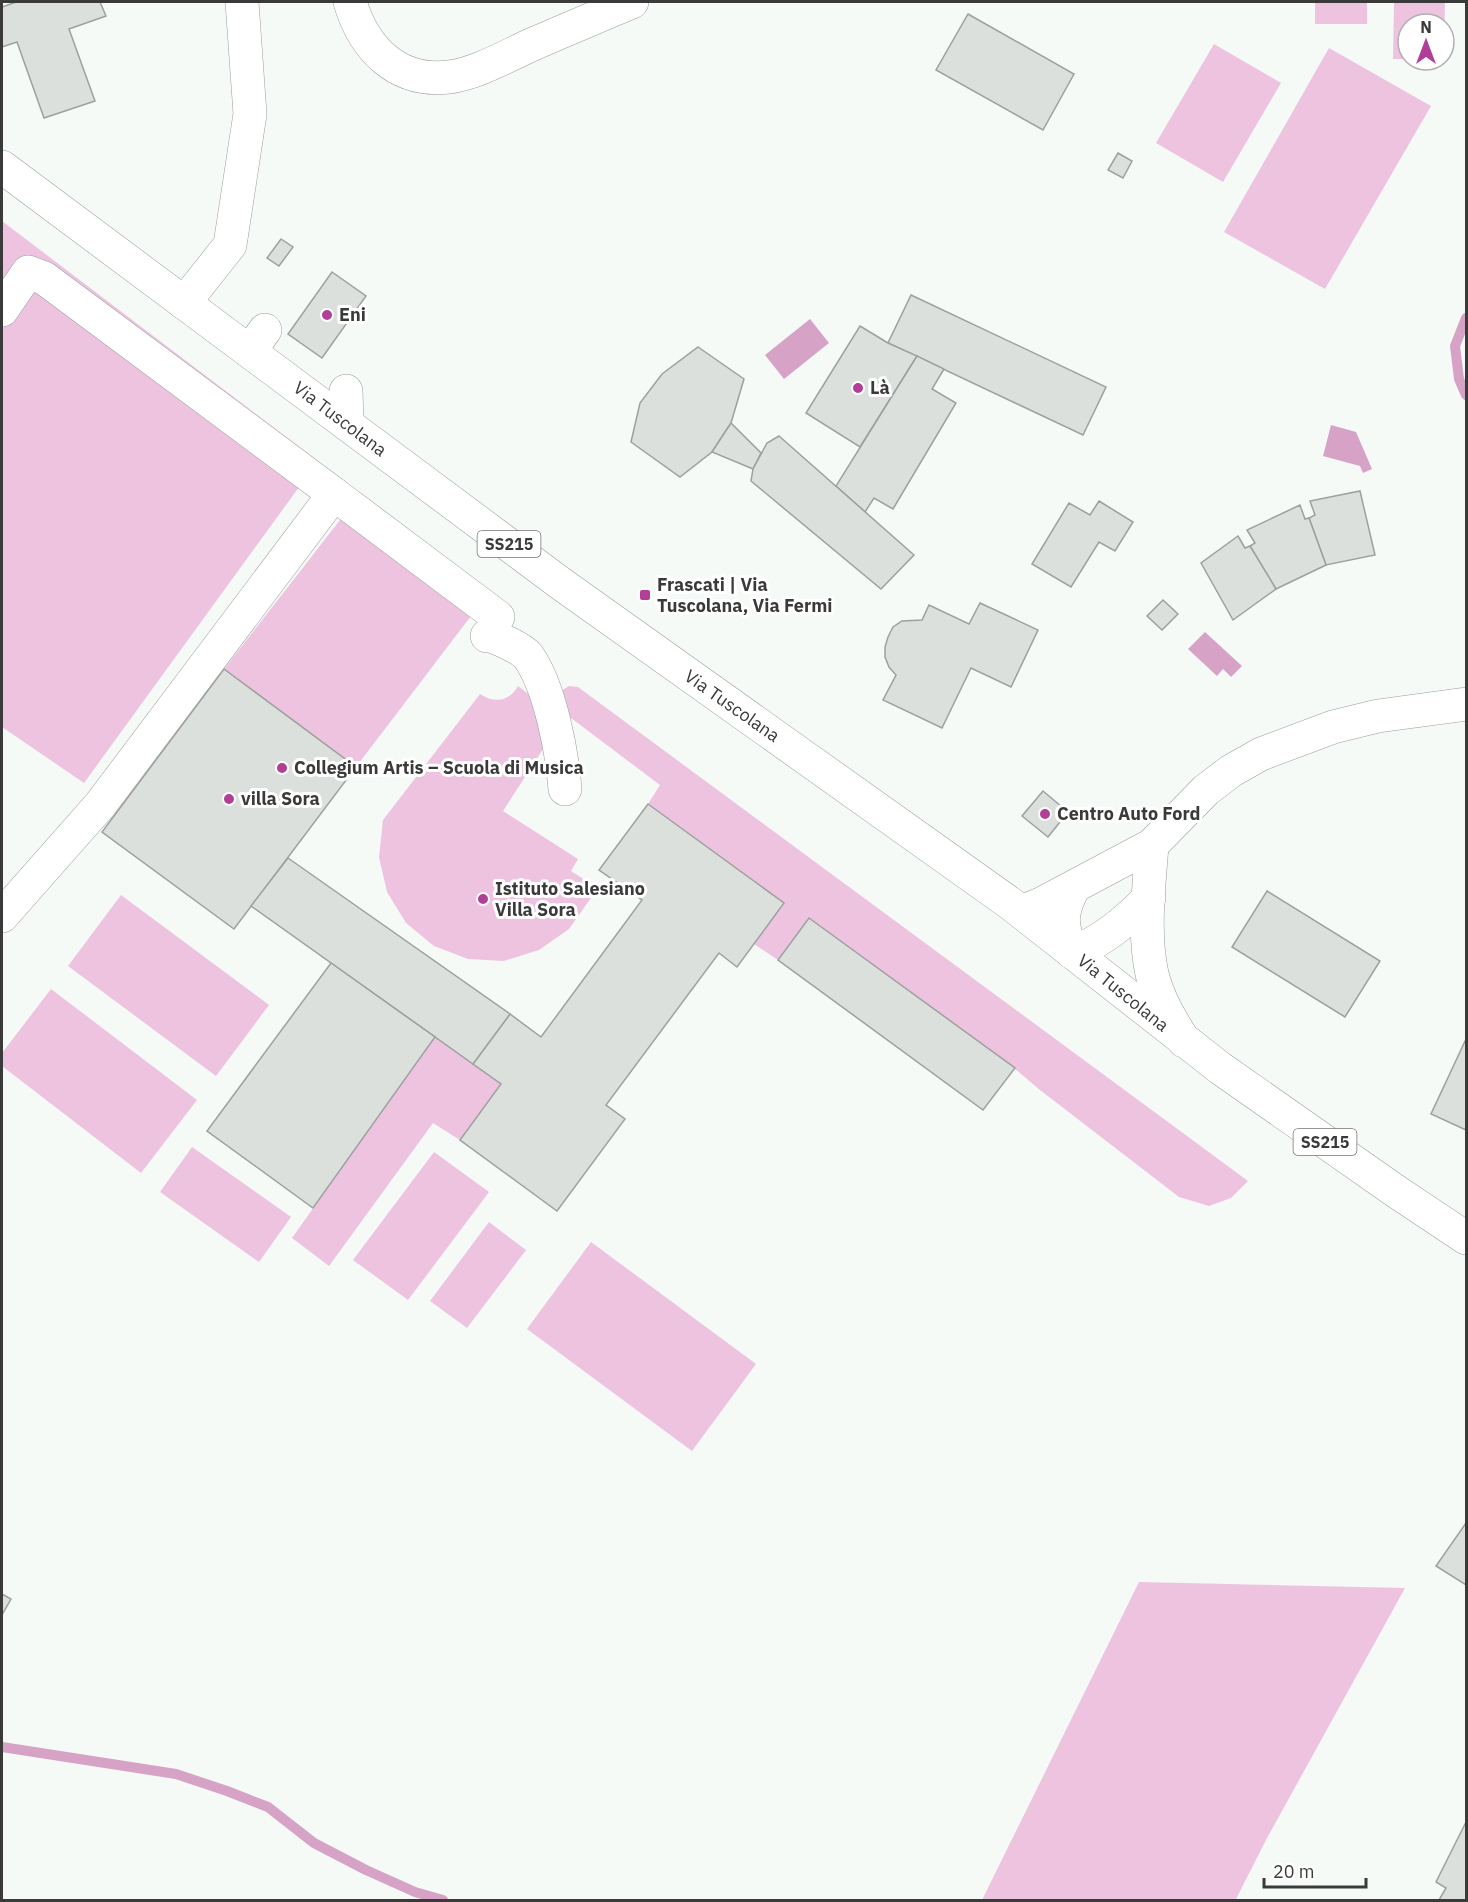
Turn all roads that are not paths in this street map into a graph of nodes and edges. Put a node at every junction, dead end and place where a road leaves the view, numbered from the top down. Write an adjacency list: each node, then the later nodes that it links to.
1 (242, 2): 5 (main road)
2 (350, 2): 3 (main road)
3 (632, 2)
4 (2, 167): 5 (main road, Via Tuscolana / SS215)
5 (184, 303): 8 (main road, Via Tuscolana / SS215)
6 (2, 310): 9 (main road)
7 (346, 391): 8 (main road)
8 (347, 424): 15 (main road, Via Tuscolana / SS215)
9 (334, 494): 11 (main road); 16 (main road)
10 (1467, 704): 12 (main road)
11 (564, 789)
12 (1152, 845): 13 (main road); 14 (main road)
13 (1074, 887): 15 (main road); 17 (main road)
14 (1149, 898): 17 (main road); 18 (main road)
15 (1022, 912): 17 (main road, Via Tuscolana / SS215)
16 (2, 916)
17 (1073, 953): 18 (main road, Via Tuscolana / SS215)
18 (1185, 1042): 19 (main road, Via Tuscolana / SS215)
19 (1467, 1238)

